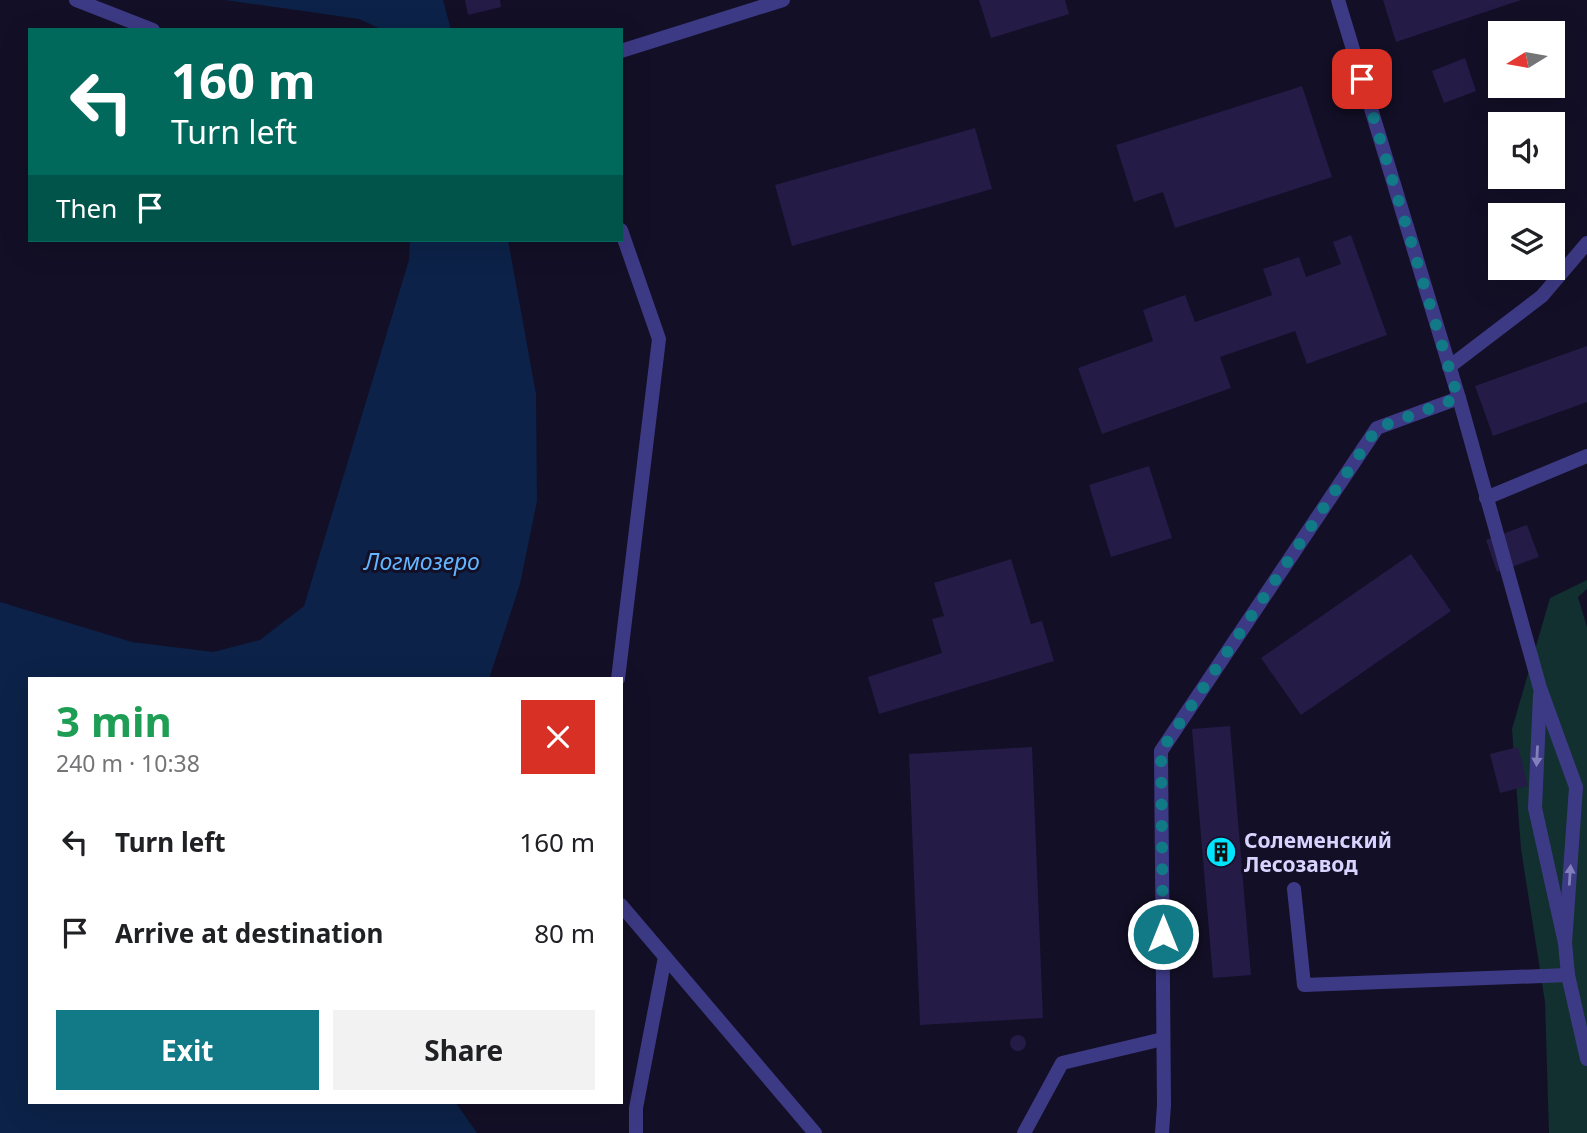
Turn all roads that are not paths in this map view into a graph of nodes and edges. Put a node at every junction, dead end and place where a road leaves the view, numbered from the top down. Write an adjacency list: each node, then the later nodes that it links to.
1 (76, 0): 4 (lane)
2 (783, 0): 5 (lane)
3 (1338, 0): 8 (lane)
4 (148, 28)
5 (623, 50)
6 (623, 236): 12 (lane)
7 (1587, 243): 8 (lane)
8 (1449, 367): 9 (lane)
9 (1458, 398): 11 (lane); 19 (lane)
10 (1587, 457): 11 (lane)
11 (1486, 498): 13 (lane)
12 (618, 677)
13 (1540, 688): 16 (lane, one-way to 16); 16 (lane, one-way to 13)
14 (1294, 889): 18 (lane)
15 (623, 907): 17 (lane)
16 (1565, 943): 18 (lane)
17 (665, 957): 21 (lane); 22 (lane)
18 (1568, 975): 20 (lane)
19 (1163, 1039): 23 (lane); 24 (lane)
20 (1587, 1059)
21 (636, 1133)
22 (816, 1133)
23 (1024, 1133)
24 (1162, 1133)

